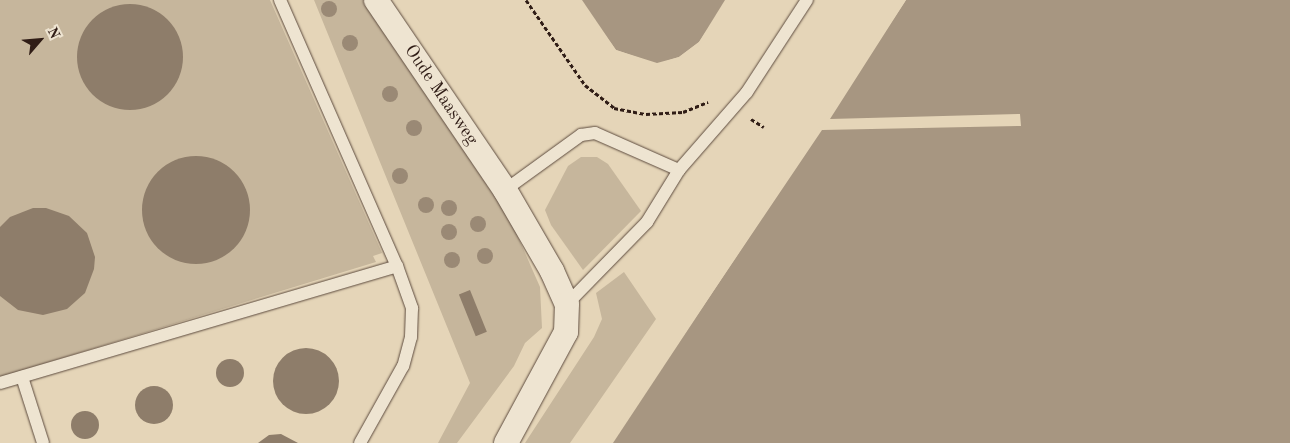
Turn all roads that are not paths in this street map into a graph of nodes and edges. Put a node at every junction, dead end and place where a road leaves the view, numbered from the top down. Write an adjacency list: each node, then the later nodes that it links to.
1 (280, 0): 6 (lane)
2 (376, 0): 5 (street, Oude Maasweg)
3 (807, 0): 4 (lane)
4 (679, 170): 5 (lane); 7 (lane)
5 (505, 190): 7 (street, Oude Maasweg)
6 (397, 266): 8 (lane); 11 (lane)
7 (567, 304): 12 (street)
8 (22, 377): 9 (lane); 10 (lane)
9 (0, 383)
10 (43, 443)
11 (360, 443)
12 (506, 443)

